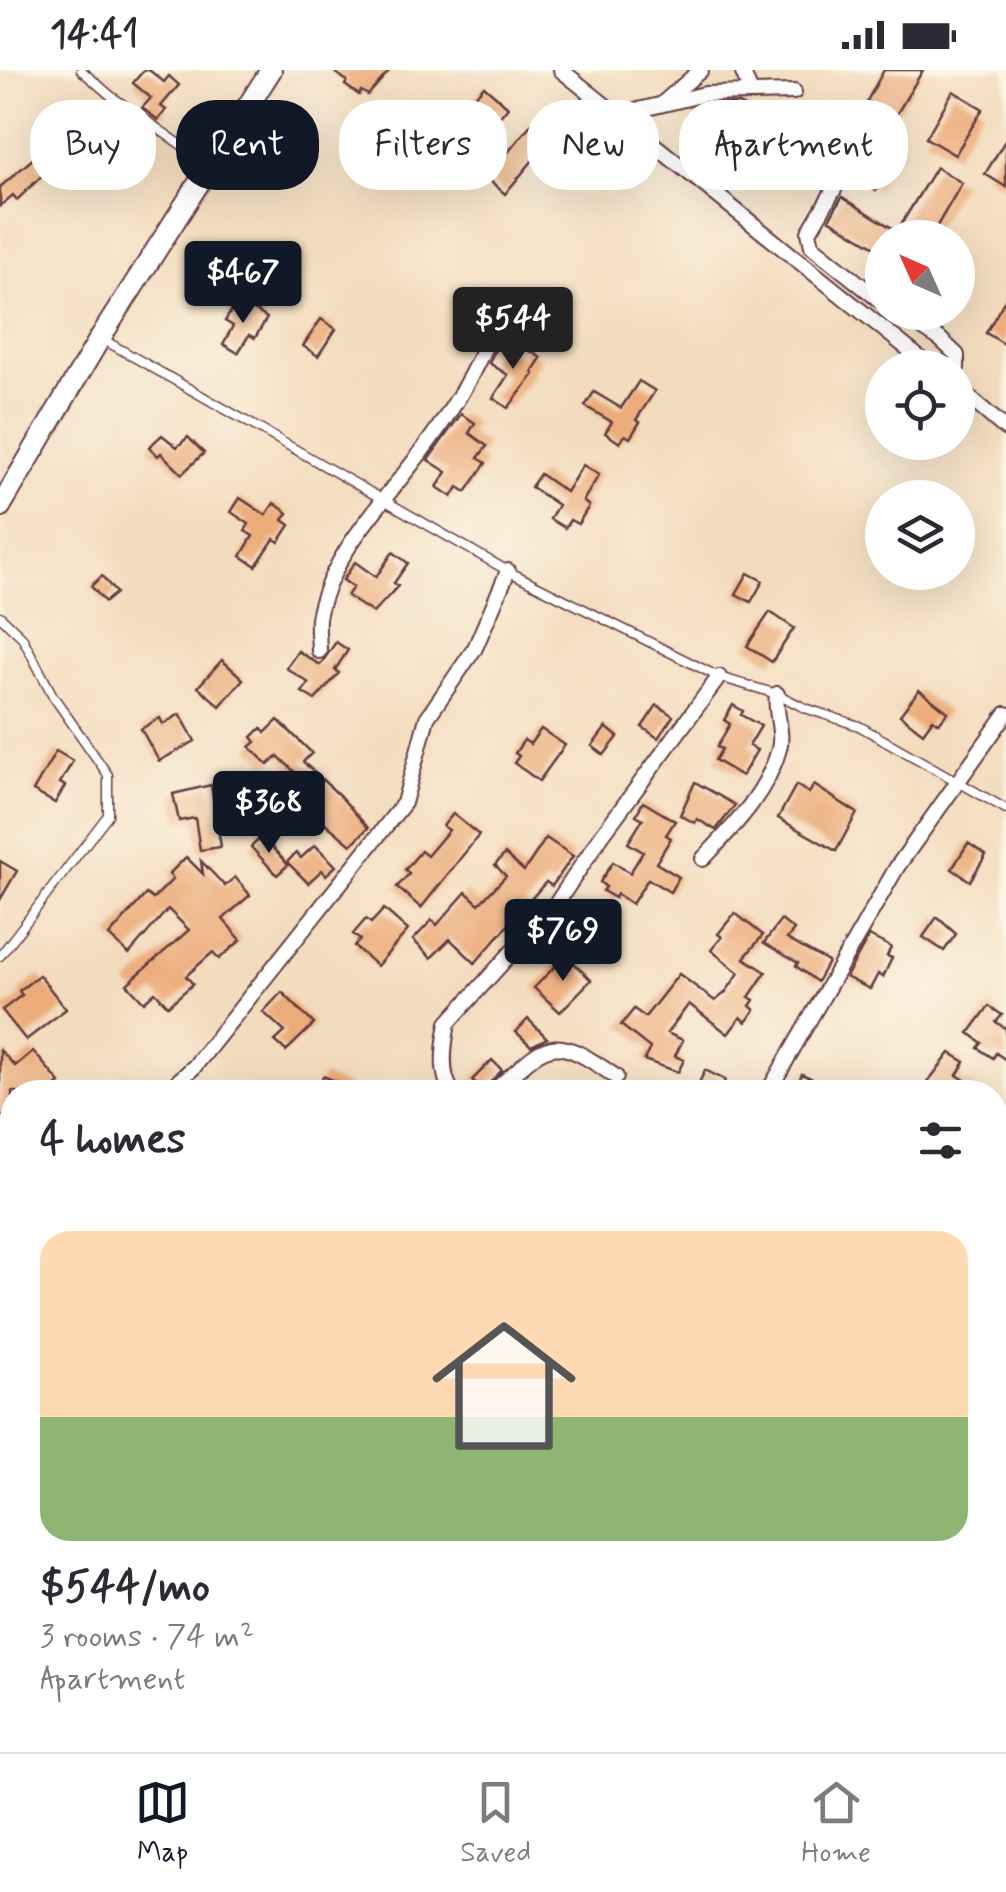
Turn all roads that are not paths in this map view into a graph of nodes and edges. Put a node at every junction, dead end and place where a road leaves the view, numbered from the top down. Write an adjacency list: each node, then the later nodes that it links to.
1 (81, 70): 11 (lane)
2 (271, 70): 8 (main road)
3 (562, 70): 9 (street)
4 (701, 70): 10 (street)
5 (742, 70): 6 (street)
6 (750, 91): 7 (street); 10 (street)
7 (794, 92)
8 (252, 100)
9 (599, 100)
10 (660, 105)
11 (176, 141)
12 (659, 148): 19 (street)
13 (194, 190): 18 (main road)
14 (833, 190): 15 (street)
15 (865, 288)
16 (492, 330): 23 (street)
17 (925, 330): 20 (street)
18 (100, 338): 23 (lane); 24 (main road)
19 (910, 350)
20 (953, 350)
21 (975, 403): 22 (street)
22 (1006, 429)
23 (382, 500): 25 (lane); 27 (street)
24 (0, 507)
25 (508, 571): 28 (lane); 36 (street)
26 (0, 616): 34 (lane)
27 (319, 651)
28 (719, 677): 29 (lane); 37 (street)
29 (777, 694): 31 (lane); 33 (street)
30 (1006, 714): 31 (street)
31 (958, 784): 32 (lane); 39 (street)
32 (1006, 809)
33 (703, 859)
34 (0, 956)
35 (616, 1077): 38 (street)
36 (180, 1080)
37 (445, 1080)
38 (508, 1080)
39 (775, 1080)

